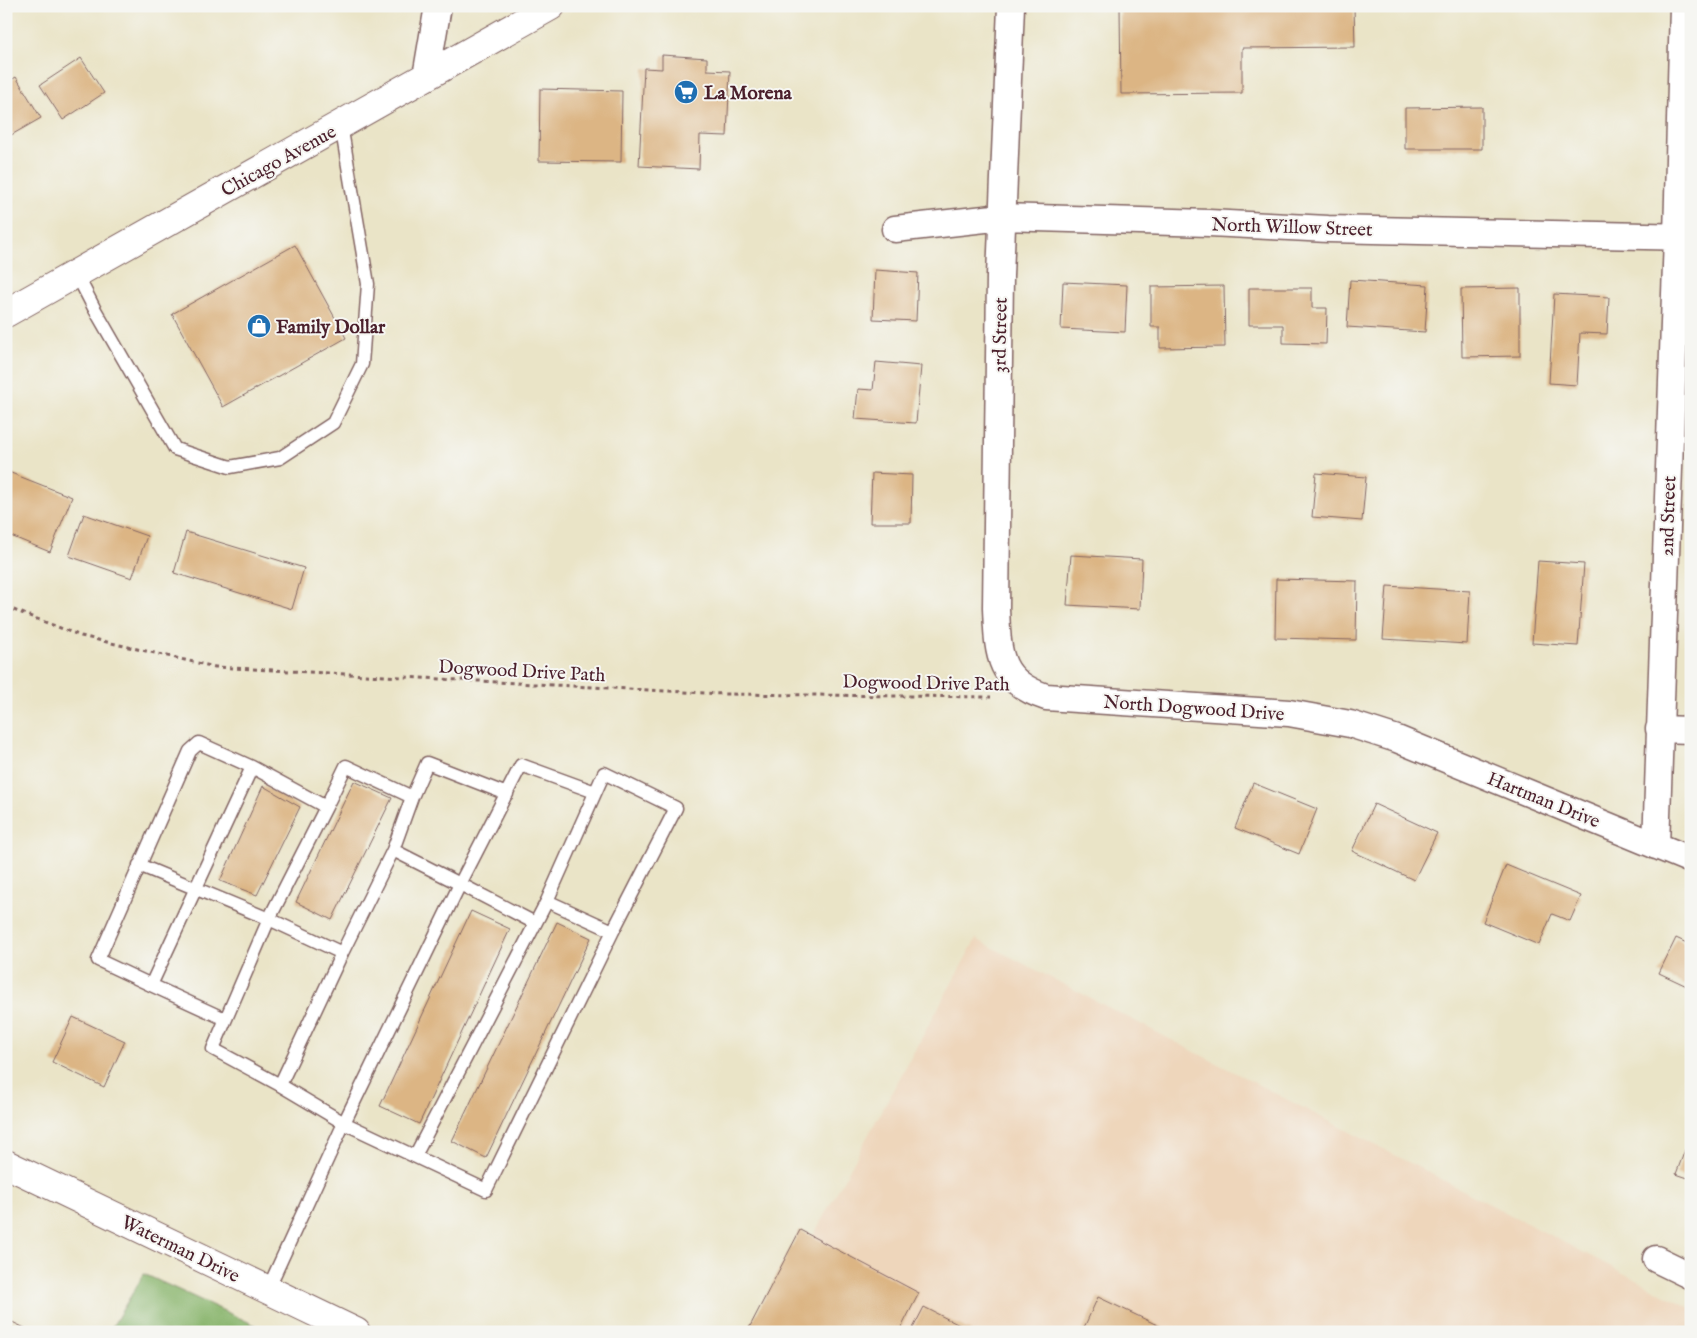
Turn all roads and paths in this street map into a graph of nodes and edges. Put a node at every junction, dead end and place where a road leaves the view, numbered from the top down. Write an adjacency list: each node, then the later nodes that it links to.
1 (438, 6): 5 (street)
2 (550, 6): 5 (street, Chicago Avenue)
3 (1011, 6): 7 (street, 3rd Street)
4 (1683, 6): 9 (street, 2nd Street)
5 (426, 77): 6 (street, Chicago Avenue)
6 (341, 125): 10 (street, Chicago Avenue); 10 (lane)
7 (1003, 217): 8 (street, North Willow Street); 9 (street, North Willow Street); 13 (street, 3rd Street)
8 (895, 229)
9 (1684, 236): 15 (street, 2nd Street)
10 (76, 273): 11 (street, Chicago Avenue)
11 (6, 313)
12 (6, 607): 14 (path, Dogwood Drive Path)
13 (1003, 663): 17 (street, North Dogwood Drive)
14 (997, 697)
15 (1659, 730): 16 (street); 23 (street, 2nd Street)
16 (1691, 730)
17 (1397, 739): 23 (street, Hartman Drive)
18 (252, 767): 22 (lane); 26 (lane); 28 (lane)
19 (595, 792): 20 (lane); 29 (lane); 32 (lane)
20 (507, 794): 21 (lane); 27 (lane)
21 (412, 797): 22 (lane); 24 (lane)
22 (326, 807): 30 (lane)
23 (1656, 846): 25 (street, Hartman Drive)
24 (393, 850): 27 (lane); 33 (lane)
25 (1691, 860)
26 (139, 864): 28 (lane); 34 (lane)
27 (460, 884): 31 (lane); 37 (lane)
28 (195, 888): 30 (lane); 34 (lane)
29 (546, 901): 31 (lane); 32 (lane)
30 (269, 920): 33 (lane); 35 (lane)
31 (535, 923): 38 (lane)
32 (613, 931): 38 (lane)
33 (342, 953): 36 (lane)
34 (151, 985): 35 (lane)
35 (225, 1020): 36 (lane)
36 (280, 1085): 37 (lane)
37 (344, 1123): 38 (lane); 42 (lane)
38 (414, 1156)
39 (6, 1164): 42 (street, Waterman Drive)
40 (1656, 1259): 41 (street)
41 (1691, 1276)
42 (268, 1290): 43 (street, Waterman Drive)
43 (356, 1332)

